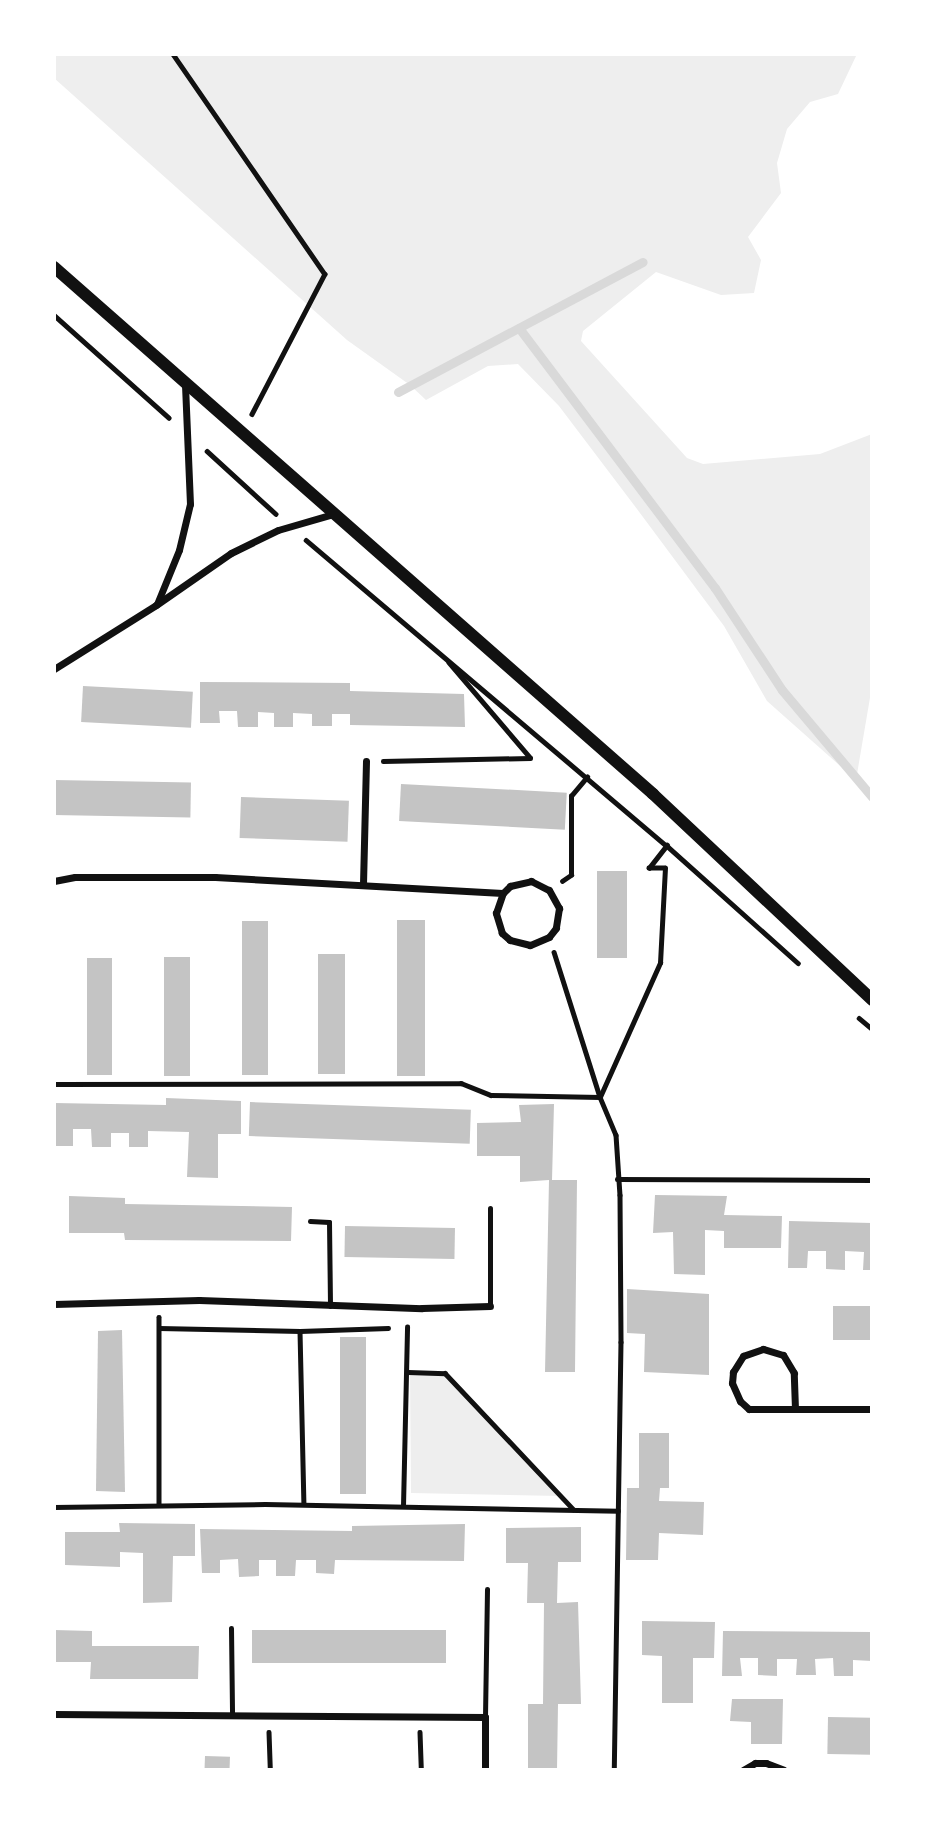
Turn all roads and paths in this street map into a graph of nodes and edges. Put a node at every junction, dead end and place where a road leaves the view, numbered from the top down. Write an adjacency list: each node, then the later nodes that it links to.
1 (173, 54): 4 (path)
2 (54, 267): 3 (street)
3 (185, 381): 4 (street); 7 (street)
4 (242, 433): 5 (street)
5 (333, 514): 6 (street); 12 (street)
6 (290, 526): 7 (street); 8 (path)
7 (156, 605): 9 (street)
8 (440, 652): 10 (path); 11 (path)
9 (54, 669)
10 (366, 761): 15 (street)
11 (587, 777): 13 (path); 16 (path)
12 (684, 823): 13 (path); 20 (street)
13 (666, 845): 19 (path); 24 (path)
14 (54, 881): 15 (street)
15 (363, 884): 17 (street)
16 (550, 890): 17 (street); 18 (street)
17 (503, 893): 18 (street)
18 (550, 937): 24 (path)
19 (800, 965)
20 (872, 1000)
21 (851, 1011): 22 (path)
22 (872, 1029)
23 (54, 1084): 24 (path)
24 (600, 1097): 25 (path)
25 (617, 1179): 26 (path); 43 (path)
26 (872, 1180)
27 (490, 1208): 32 (lane)
28 (310, 1221): 31 (lane)
29 (159, 1301): 30 (street); 31 (street); 33 (path)
30 (54, 1304)
31 (330, 1306): 32 (street)
32 (490, 1306)
33 (159, 1328): 34 (path); 39 (path)
34 (300, 1331): 35 (path); 38 (path)
35 (408, 1372): 40 (path); 42 (path)
36 (795, 1409): 36 (street); 37 (street)
37 (872, 1409)
38 (304, 1504): 39 (path); 40 (path)
39 (159, 1505): 41 (path)
40 (403, 1506): 42 (path)
41 (54, 1507)
42 (574, 1509): 43 (path)
43 (618, 1511): 54 (path)
44 (487, 1589): 50 (lane)
45 (231, 1628): 47 (lane)
46 (54, 1714): 47 (street)
47 (232, 1714): 48 (street)
48 (268, 1715): 49 (street); 51 (path)
49 (420, 1717): 50 (street); 52 (path)
50 (485, 1717): 53 (street)
51 (270, 1770)
52 (421, 1770)
53 (485, 1770)
54 (614, 1770)
55 (743, 1770): 56 (street)
56 (784, 1770)

